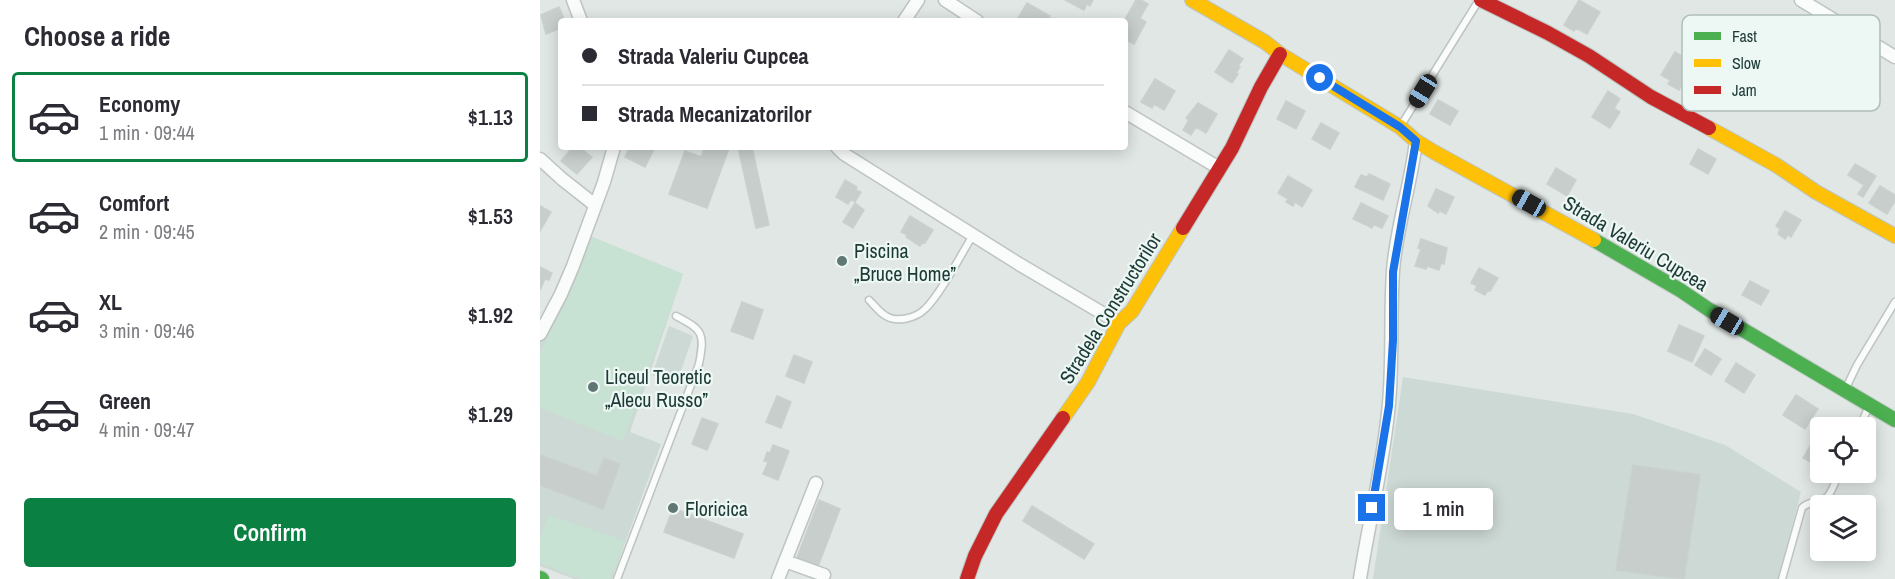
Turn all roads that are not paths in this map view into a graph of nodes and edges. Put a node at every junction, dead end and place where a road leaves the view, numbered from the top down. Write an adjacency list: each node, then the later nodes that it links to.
1 (573, 0): 8 (street)
2 (918, 0): 9 (street)
3 (945, 0): 10 (street)
4 (1192, 0): 12 (street, Strada Valeriu Cupcea)
5 (1480, 0): 15 (lane); 23 (street)
6 (1801, 0): 7 (street)
7 (1826, 15)
8 (580, 18)
9 (906, 18)
10 (972, 18)
11 (1880, 48): 13 (street)
12 (1280, 54): 15 (street, Strada Valeriu Cupcea); 20 (street, Stradela Constructorilor)
13 (1895, 57)
14 (1128, 113): 20 (street)
15 (1400, 127): 16 (street, Strada Valeriu Cupcea)
16 (1416, 141): 29 (street, Strada Valeriu Cupcea); 40 (street)
17 (613, 150): 21 (street)
18 (840, 150): 22 (street)
19 (540, 159): 21 (street)
20 (1219, 168): 27 (street, Stradela Constructorilor)
21 (595, 205): 28 (street)
22 (973, 235): 24 (lane); 27 (street)
23 (1895, 236)
24 (869, 300)
25 (1895, 302): 29 (lane)
26 (676, 316): 37 (lane)
27 (1119, 323): 39 (street, Stradela Constructorilor)
28 (540, 334)
29 (1844, 391): 30 (street, Strada Valeriu Cupcea)
30 (1869, 405): 31 (lane); 32 (street, Strada Valeriu Cupcea)
31 (1864, 417)
32 (1895, 420)
33 (816, 483): 35 (street)
34 (1834, 483): 41 (lane)
35 (786, 561): 36 (street); 38 (street)
36 (824, 575)
37 (617, 579)
38 (778, 579)
39 (967, 579)
40 (1360, 579)
41 (1782, 579)

